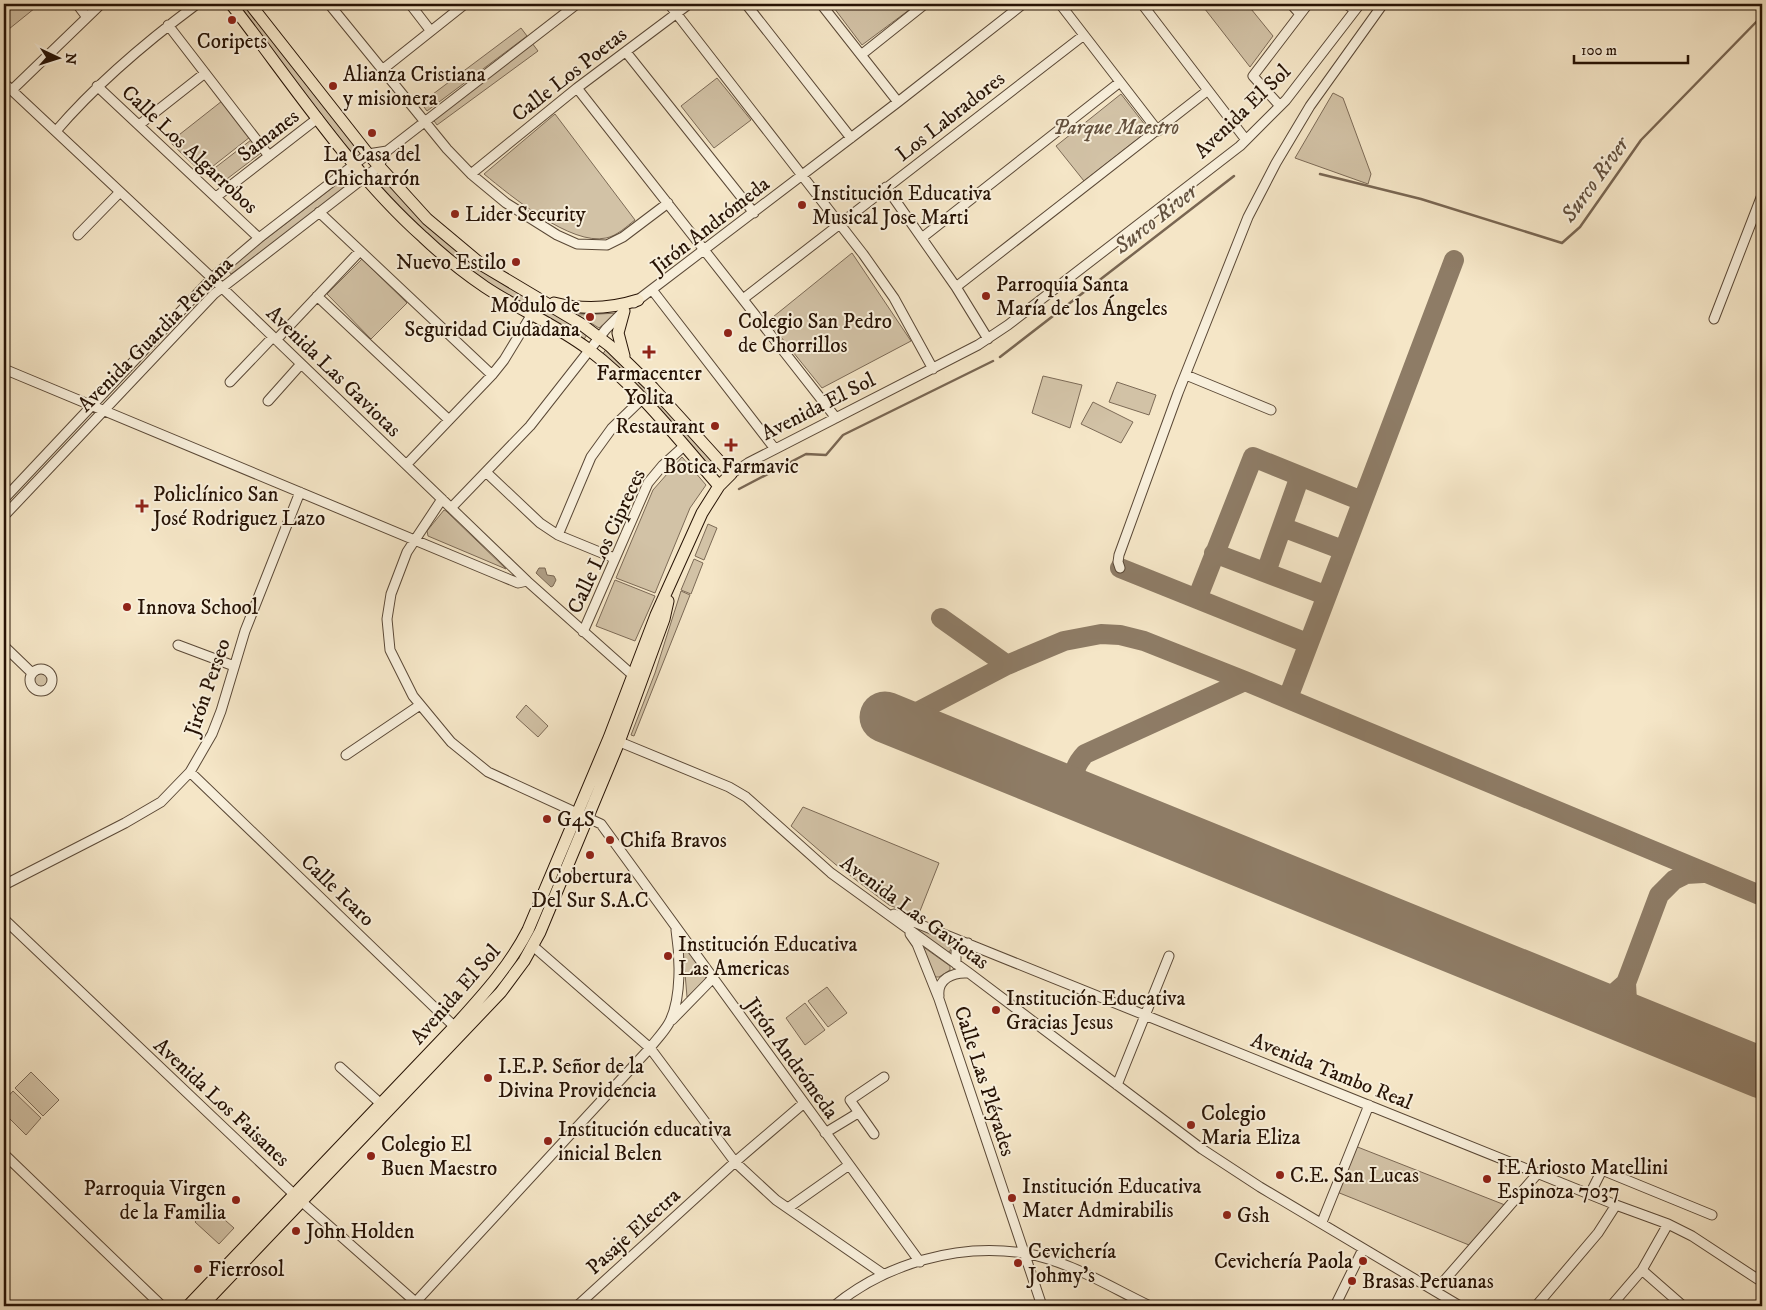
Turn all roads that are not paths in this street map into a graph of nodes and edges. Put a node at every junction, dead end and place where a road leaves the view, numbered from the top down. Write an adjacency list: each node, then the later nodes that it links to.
1 (77, 4): 25 (street)
2 (101, 4): 25 (street)
3 (197, 4): 26 (street)
4 (231, 4): 41 (main road)
5 (250, 4): 49 (main road)
6 (329, 4): 31 (street)
7 (410, 4): 27 (street)
8 (465, 4): 27 (street)
9 (576, 4): 42 (street, Avenida Guardia Peruana)
10 (669, 4): 23 (street)
11 (689, 4): 23 (street, Calle Los Poetas)
12 (746, 4): 46 (street)
13 (821, 4): 30 (street)
14 (925, 4): 30 (street)
15 (1023, 4): 39 (street, Jirón Andrómeda)
16 (1060, 4): 28 (street)
17 (1142, 4): 38 (street)
18 (1291, 4): 24 (street)
19 (1308, 4): 24 (street)
20 (1346, 4): 22 (street)
21 (1383, 4): 89 (street)
22 (1357, 7): 40 (street, Avenida El Sol)
23 (677, 14): 29 (street, Calle Los Poetas); 54 (street)
24 (1300, 14): 40 (street)
25 (86, 16): 37 (street)
26 (168, 25): 32 (street); 35 (street)
27 (430, 30): 31 (street)
28 (1084, 35): 33 (street); 56 (street, Los Labradores)
29 (626, 52): 36 (street, Calle Los Poetas); 62 (street)
30 (861, 55): 39 (street)
31 (382, 70): 42 (street)
32 (205, 73): 43 (street); 50 (street)
33 (1120, 82): 45 (street); 65 (street)
34 (4, 83): 37 (street, Avenida Las Gaviotas)
35 (97, 86): 43 (street, Calle Los Algarrobos); 44 (street)
36 (577, 88): 53 (street, Calle Los Poetas); 60 (street)
37 (13, 89): 44 (street, Avenida Las Gaviotas)
38 (1207, 91): 45 (street); 47 (street)
39 (898, 102): 46 (street, Jirón Andrómeda)
40 (1280, 106): 47 (street, Avenida El Sol)
41 (318, 118): 50 (street, Samanes); 51 (main road)
42 (426, 122): 48 (street, Avenida Guardia Peruana); 53 (street)
43 (139, 125): 59 (street, Calle Los Algarrobos)
44 (56, 131): 57 (street, Avenida Las Gaviotas)
45 (1158, 131): 71 (street)
46 (851, 138): 54 (street, Jirón Andrómeda)
47 (1246, 140): 82 (street, Avenida El Sol)
48 (387, 151): 49 (street, Avenida Guardia Peruana); 52 (street, Avenida Guardia Peruana)
49 (368, 154): 51 (street, Avenida Guardia Peruana); 52 (main road)
50 (269, 156): 59 (street, Samanes)
51 (354, 164): 55 (main road); 66 (street, Avenida Guardia Peruana)
52 (378, 167): 55 (street, Avenida Guardia Peruana); 74 (main road)
53 (471, 174): 60 (street)
54 (803, 176): 62 (street, Jirón Andrómeda); 63 (street)
55 (366, 177): 61 (street, Avenida Guardia Peruana); 78 (main road)
56 (886, 187): 63 (street, Los Labradores); 65 (street)
57 (120, 192): 64 (street); 69 (street, Avenida Las Gaviotas)
58 (1762, 195): 79 (street)
59 (216, 197): 66 (street, Calle Los Algarrobos)
60 (668, 203): 68 (street)
61 (319, 212): 67 (street); 70 (street, Avenida Guardia Peruana)
62 (754, 213): 68 (street, Jirón Andrómeda)
63 (839, 224): 76 (street, Los Labradores); 87 (street)
64 (78, 235)
65 (923, 237): 71 (street)
66 (259, 238): 69 (street, Avenida Guardia Peruana)
67 (360, 251): 73 (street); 88 (street)
68 (705, 251): 72 (street, Jirón Andrómeda); 76 (street)
69 (212, 278): 70 (street, Avenida Las Gaviotas); 93 (street, Avenida Guardia Peruana)
70 (222, 287): 80 (street, Avenida Las Gaviotas); 94 (street, Avenida Guardia Peruana)
71 (956, 288): 82 (street)
72 (653, 291): 75 (street, Jirón Andrómeda); 101 (street)
73 (317, 296): 80 (street); 97 (street)
74 (541, 299): 75 (main road); 81 (main road)
75 (638, 300): 77 (street, Jirón Andrómeda)
76 (743, 300): 96 (street)
77 (624, 311): 81 (street, Jirón Andrómeda); 84 (main road)
78 (532, 314): 83 (main road); 88 (street)
79 (1714, 319)
80 (274, 338): 85 (street, Avenida Las Gaviotas); 90 (street)
81 (600, 338): 83 (street, Jirón Andrómeda); 84 (main road)
82 (988, 339): 87 (street, Avenida El Sol)
83 (589, 350): 91 (main road); 103 (street, Jirón Andrómeda)
84 (626, 360): 104 (main road)
85 (301, 364): 92 (street); 102 (street, Avenida Las Gaviotas)
86 (4, 369): 93 (street)
87 (933, 369): 96 (street, Avenida El Sol)
88 (492, 375): 97 (street)
89 (1186, 375): 95 (street); 114 (street)
90 (230, 382)
91 (642, 399): 99 (main road); 111 (street)
92 (268, 401)
93 (92, 406): 94 (street); 98 (street, Avenida Guardia Peruana)
94 (103, 410): 100 (street, Avenida Guardia Peruana); 106 (street)
95 (1271, 410)
96 (836, 418): 101 (street, Avenida El Sol)
97 (449, 420): 102 (street)
98 (59, 441): 100 (street); 107 (street, Avenida Guardia Peruana)
99 (684, 446): 105 (main road); 113 (street, Calle Los Cipreces)
100 (66, 449): 110 (street, Avenida Guardia Peruana)
101 (775, 449): 104 (street, Avenida El Sol)
102 (407, 464): 108 (street, Avenida Las Gaviotas)
103 (487, 474): 109 (street, Jirón Andrómeda); 111 (street)
104 (731, 474): 105 (main road, Avenida El Sol)
105 (719, 486): 121 (main road, Avenida El Sol)
106 (300, 492): 112 (street); 119 (street, Jirón Perseo)
107 (4, 499)
108 (442, 499): 109 (street, Avenida Las Gaviotas); 112 (street, Jirón Andrómeda)
109 (451, 508): 115 (street, Avenida Las Gaviotas)
110 (4, 516)
111 (558, 535): 113 (street)
112 (415, 540): 115 (street); 122 (street, Jirón Andrómeda)
113 (614, 558): 116 (street, Calle Los Cipreces)
114 (1120, 568)
115 (526, 581): 116 (street, Avenida Las Gaviotas)
116 (583, 632): 121 (street, Avenida Las Gaviotas)
117 (178, 645): 119 (street)
118 (4, 646): 120 (street)
119 (234, 666): 125 (street, Jirón Perseo)
120 (32, 673)
121 (637, 680): 123 (main road, Avenida El Sol)
122 (420, 705): 124 (street); 126 (street, Jirón Andrómeda)
123 (614, 740): 126 (main road, Avenida El Sol); 128 (street, Avenida Las Gaviotas)
124 (346, 755)
125 (190, 772): 127 (street, Jirón Perseo); 140 (street, Calle Icaro)
126 (583, 815): 130 (street, Jirón Andrómeda); 132 (main road, Avenida El Sol); 140 (main road, Avenida El Sol)
127 (4, 885)
128 (882, 909): 131 (street, Avenida Tambo Real); 134 (street, Avenida Las Gaviotas); 137 (street, Calle Las Pléyades)
129 (4, 919): 156 (street, Avenida Los Faisanes)
130 (675, 928): 136 (street, Jirón Andrómeda); 139 (street)
131 (968, 944): 134 (street); 138 (street, Avenida Tambo Real)
132 (533, 946): 140 (main road, Avenida El Sol); 141 (street)
133 (1168, 956): 138 (street)
134 (956, 964): 135 (street, Avenida Las Gaviotas)
135 (970, 973): 137 (street); 144 (street, Avenida Las Gaviotas)
136 (712, 979): 139 (street); 146 (street, Jirón Andrómeda)
137 (939, 999): 163 (street, Calle Las Pléyades)
138 (1146, 1015): 144 (street); 147 (street, Avenida Tambo Real)
139 (670, 1022): 141 (street)
140 (458, 1030): 145 (main road, Avenida El Sol); 156 (main road, Avenida El Sol)
141 (650, 1048): 152 (street); 169 (street)
142 (340, 1067): 145 (street)
143 (884, 1077): 148 (street)
144 (1117, 1085): 160 (street, Avenida Las Gaviotas)
145 (380, 1103): 156 (main road, Avenida El Sol)
146 (804, 1103): 149 (street, Jirón Andrómeda); 152 (street, Pasaje Electra)
147 (1369, 1105): 154 (street, Avenida Tambo Real); 160 (street)
148 (858, 1112): 149 (street); 150 (street)
149 (825, 1133): 153 (street, Jirón Andrómeda)
150 (874, 1134)
151 (4, 1154): 170 (street)
152 (736, 1162): 158 (street); 173 (street, Pasaje Electra)
153 (848, 1165): 158 (street); 164 (street, Jirón Andrómeda)
154 (1539, 1172): 155 (street, Avenida Tambo Real); 168 (street)
155 (1590, 1194): 157 (street, Avenida Tambo Real); 159 (street)
156 (297, 1197): 169 (street, Avenida Los Faisanes); 171 (main road, Avenida El Sol); 172 (main road, Avenida El Sol)
157 (1616, 1205): 161 (street, Avenida Tambo Real); 179 (street)
158 (788, 1208): 166 (street)
159 (1712, 1215)
160 (1322, 1222): 162 (street, Avenida Las Gaviotas)
161 (1668, 1224): 165 (street); 167 (street, Avenida Tambo Real)
162 (1364, 1248): 168 (street, Avenida Las Gaviotas); 177 (street)
163 (1024, 1253): 164 (street); 175 (street, Calle Las Pléyades); 176 (street)
164 (920, 1262): 166 (street)
165 (1642, 1270): 180 (street); 181 (street)
166 (883, 1274): 174 (street)
167 (1762, 1282)
168 (1436, 1290): 178 (street, Avenida Las Gaviotas)
169 (416, 1305)
170 (162, 1306)
171 (188, 1306)
172 (202, 1306)
173 (577, 1306)
174 (834, 1306)
175 (1042, 1306)
176 (1150, 1306)
177 (1335, 1306)
178 (1460, 1306)
179 (1536, 1306)
180 (1611, 1306)
181 (1683, 1306)

